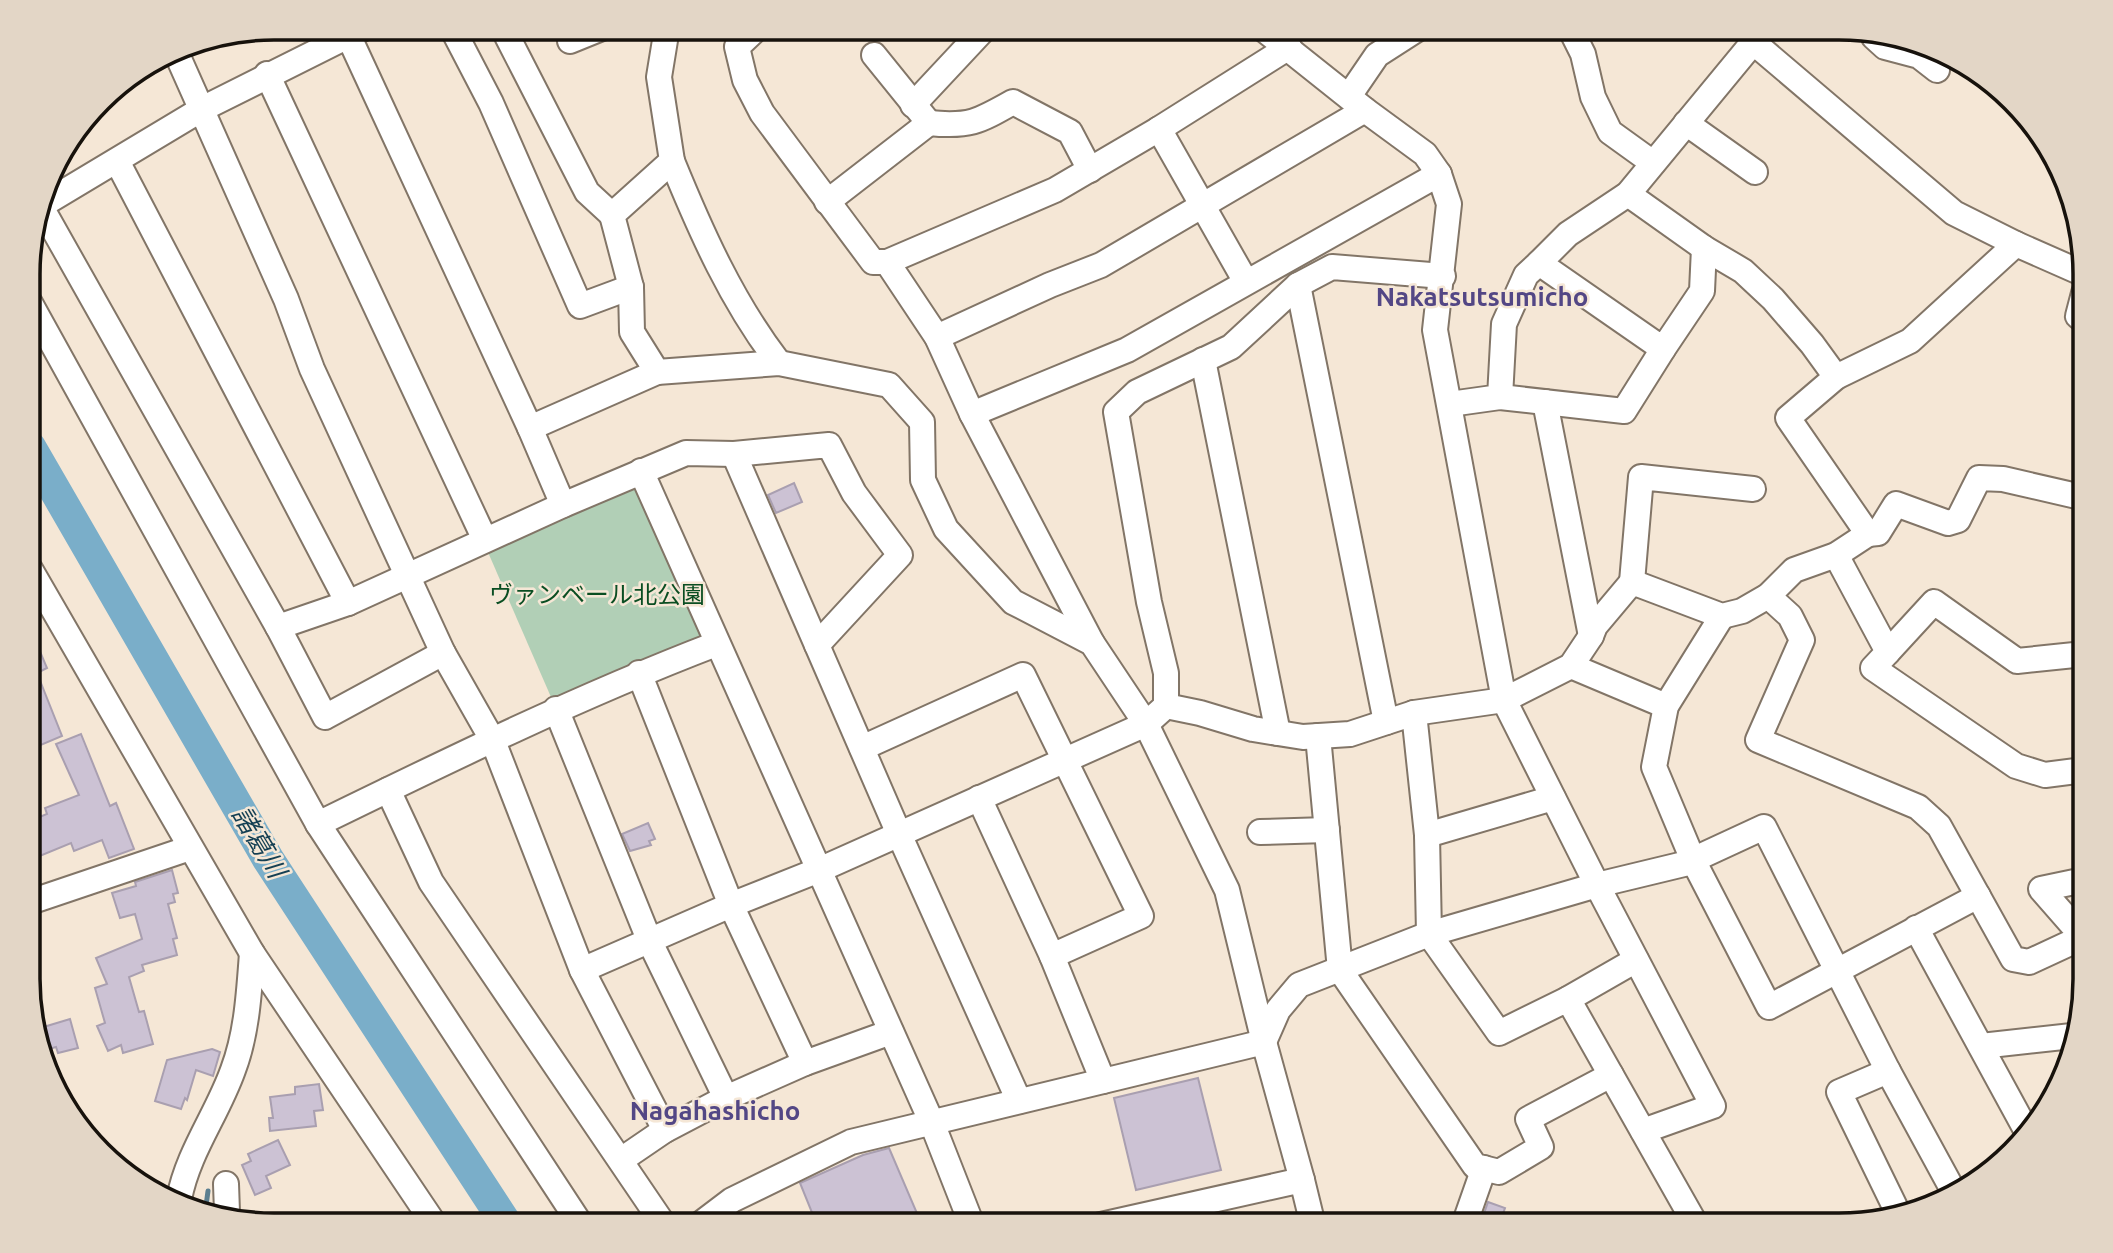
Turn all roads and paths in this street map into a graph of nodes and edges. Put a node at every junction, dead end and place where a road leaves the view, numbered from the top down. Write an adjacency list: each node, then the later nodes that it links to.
1 (1280, 40): 14 (street)
2 (1400, 40): 19 (street)
3 (1576, 40): 26 (street)
4 (1755, 40): 22 (street)
5 (1765, 40): 36 (street)
6 (337, 41): 18 (street)
7 (360, 41): 56 (street)
8 (459, 41): 44 (street)
9 (509, 41): 34 (street)
10 (665, 41): 25 (street)
11 (744, 41): 32 (street)
12 (976, 41): 21 (street)
13 (1882, 45): 17 (street)
14 (1289, 47): 19 (street); 23 (street)
15 (874, 55): 21 (street)
16 (180, 61): 20 (street)
17 (1937, 70)
18 (267, 74): 20 (street); 63 (street)
19 (1357, 103): 29 (street); 33 (street)
20 (202, 109): 24 (street); 65 (street)
21 (921, 113): 27 (street); 32 (street)
22 (1686, 124): 26 (street); 28 (street)
23 (1159, 128): 27 (street); 33 (street)
24 (117, 161): 31 (street); 69 (street)
25 (672, 161): 34 (street); 49 (street)
26 (1653, 163): 30 (street)
27 (1090, 170): 38 (street)
28 (1755, 172)
29 (1440, 174): 41 (street); 42 (street)
30 (1628, 194): 37 (street); 39 (street)
31 (53, 199)
32 (827, 202): 38 (street)
33 (1202, 206): 42 (street); 46 (street)
34 (612, 215): 44 (street)
35 (47, 217): 71 (street)
36 (2016, 244): 40 (street); 51 (street)
37 (1704, 248): 47 (street); 51 (street)
38 (887, 262): 46 (street)
39 (1539, 263): 47 (street); 52 (street)
40 (2072, 269)
41 (1443, 276): 43 (street); 54 (street)
42 (1246, 282): 55 (street)
43 (1298, 285): 48 (street); 86 (street)
44 (631, 287): 50 (street)
45 (40, 321): 97 (street)
46 (937, 337): 55 (street)
47 (1663, 349): 53 (street)
48 (1203, 360): 82 (street); 88 (street)
49 (779, 363): 50 (street); 73 (street)
50 (657, 372): 56 (street)
51 (1836, 377): 62 (street)
52 (1500, 397): 53 (street); 54 (street)
53 (1545, 402): 72 (street)
54 (1450, 404): 81 (street)
55 (972, 414): 73 (street)
56 (530, 428): 61 (street)
57 (734, 454): 58 (street); 75 (street); 75 (street)
58 (641, 471): 61 (street); 74 (street)
59 (1753, 489): 66 (street)
60 (2072, 495): 62 (street)
61 (563, 505): 63 (street)
62 (1868, 534): 64 (street)
63 (485, 540): 65 (street)
64 (1836, 555): 68 (street); 76 (street)
65 (408, 574): 69 (street); 77 (street)
66 (1632, 582): 70 (street); 72 (street)
67 (40, 586): 102 (street)
68 (1768, 596): 70 (street); 107 (street)
69 (348, 603): 71 (street)
70 (1722, 616): 83 (street)
71 (278, 627): 77 (street)
72 (1591, 636): 79 (street)
73 (1092, 643): 87 (street)
74 (716, 644): 80 (street); 104 (street)
75 (817, 645): 91 (street)
76 (1888, 652): 78 (street); 93 (street)
77 (443, 653): 90 (street)
78 (2072, 655)
79 (1571, 666): 81 (street); 83 (street)
80 (639, 673): 84 (street); 109 (street)
81 (1504, 700): 85 (street); 96 (street)
82 (1166, 706): 87 (street); 88 (street)
83 (1666, 706): 103 (street)
84 (556, 709): 90 (street); 113 (street)
85 (1414, 713): 86 (street); 101 (street)
86 (1386, 722): 89 (street)
87 (1146, 724): 92 (street); 124 (street)
88 (1278, 733): 89 (street)
89 (1318, 736): 98 (street)
90 (493, 741): 94 (street); 118 (street)
91 (862, 748): 92 (street); 100 (street)
92 (1064, 760): 95 (street); 116 (street)
93 (2072, 772)
94 (388, 790): 97 (street); 136 (street)
95 (979, 798): 100 (street); 116 (street)
96 (1553, 798): 101 (street); 106 (street)
97 (318, 824): 149 (street)
98 (1326, 830): 99 (street); 119 (street)
99 (1260, 832)
100 (899, 834): 104 (street); 131 (street)
101 (1427, 835): 112 (street)
102 (190, 848): 108 (street); 115 (street)
103 (1693, 860): 106 (street); 120 (street); 120 (street)
104 (819, 870): 109 (street); 122 (street)
105 (2072, 883): 110 (street)
106 (1597, 885): 112 (street); 117 (street)
107 (1978, 896): 111 (street); 114 (street)
108 (40, 899)
109 (731, 905): 113 (street); 126 (street)
110 (2072, 924)
111 (1916, 928): 120 (street); 125 (street)
112 (1430, 934): 119 (street); 121 (street)
113 (650, 942): 118 (street); 130 (street)
114 (2072, 942)
115 (252, 953): 141 (street); 148 (street)
116 (1052, 956): 129 (street)
117 (1636, 960): 121 (street); 135 (street)
118 (582, 970): 134 (street)
119 (1340, 970): 124 (street); 137 (street)
120 (1837, 971): 127 (street)
121 (1568, 999): 128 (street)
122 (891, 1032): 126 (street); 133 (street)
123 (2065, 1037): 125 (street)
124 (1265, 1042): 129 (street); 138 (street)
125 (1980, 1046): 132 (street)
126 (804, 1063): 130 (street)
127 (1888, 1071): 140 (street); 142 (street)
128 (1611, 1075): 135 (street); 137 (street)
129 (1103, 1081): 131 (street)
130 (726, 1098): 134 (street)
131 (1019, 1101): 133 (street)
132 (2022, 1123)
133 (932, 1124): 151 (street); 152 (street)
134 (665, 1130): 136 (street)
135 (1643, 1131): 147 (street)
136 (621, 1160): 150 (street)
137 (1484, 1168): 146 (street)
138 (1303, 1180): 144 (street); 145 (street)
139 (226, 1184): 143 (street)
140 (1950, 1184)
141 (180, 1192)
142 (1894, 1205)
143 (227, 1208)
144 (1157, 1212)
145 (1310, 1212)
146 (1468, 1212)
147 (1689, 1212)
148 (427, 1213)
149 (572, 1213)
150 (656, 1213)
151 (715, 1213)
152 (967, 1213)

